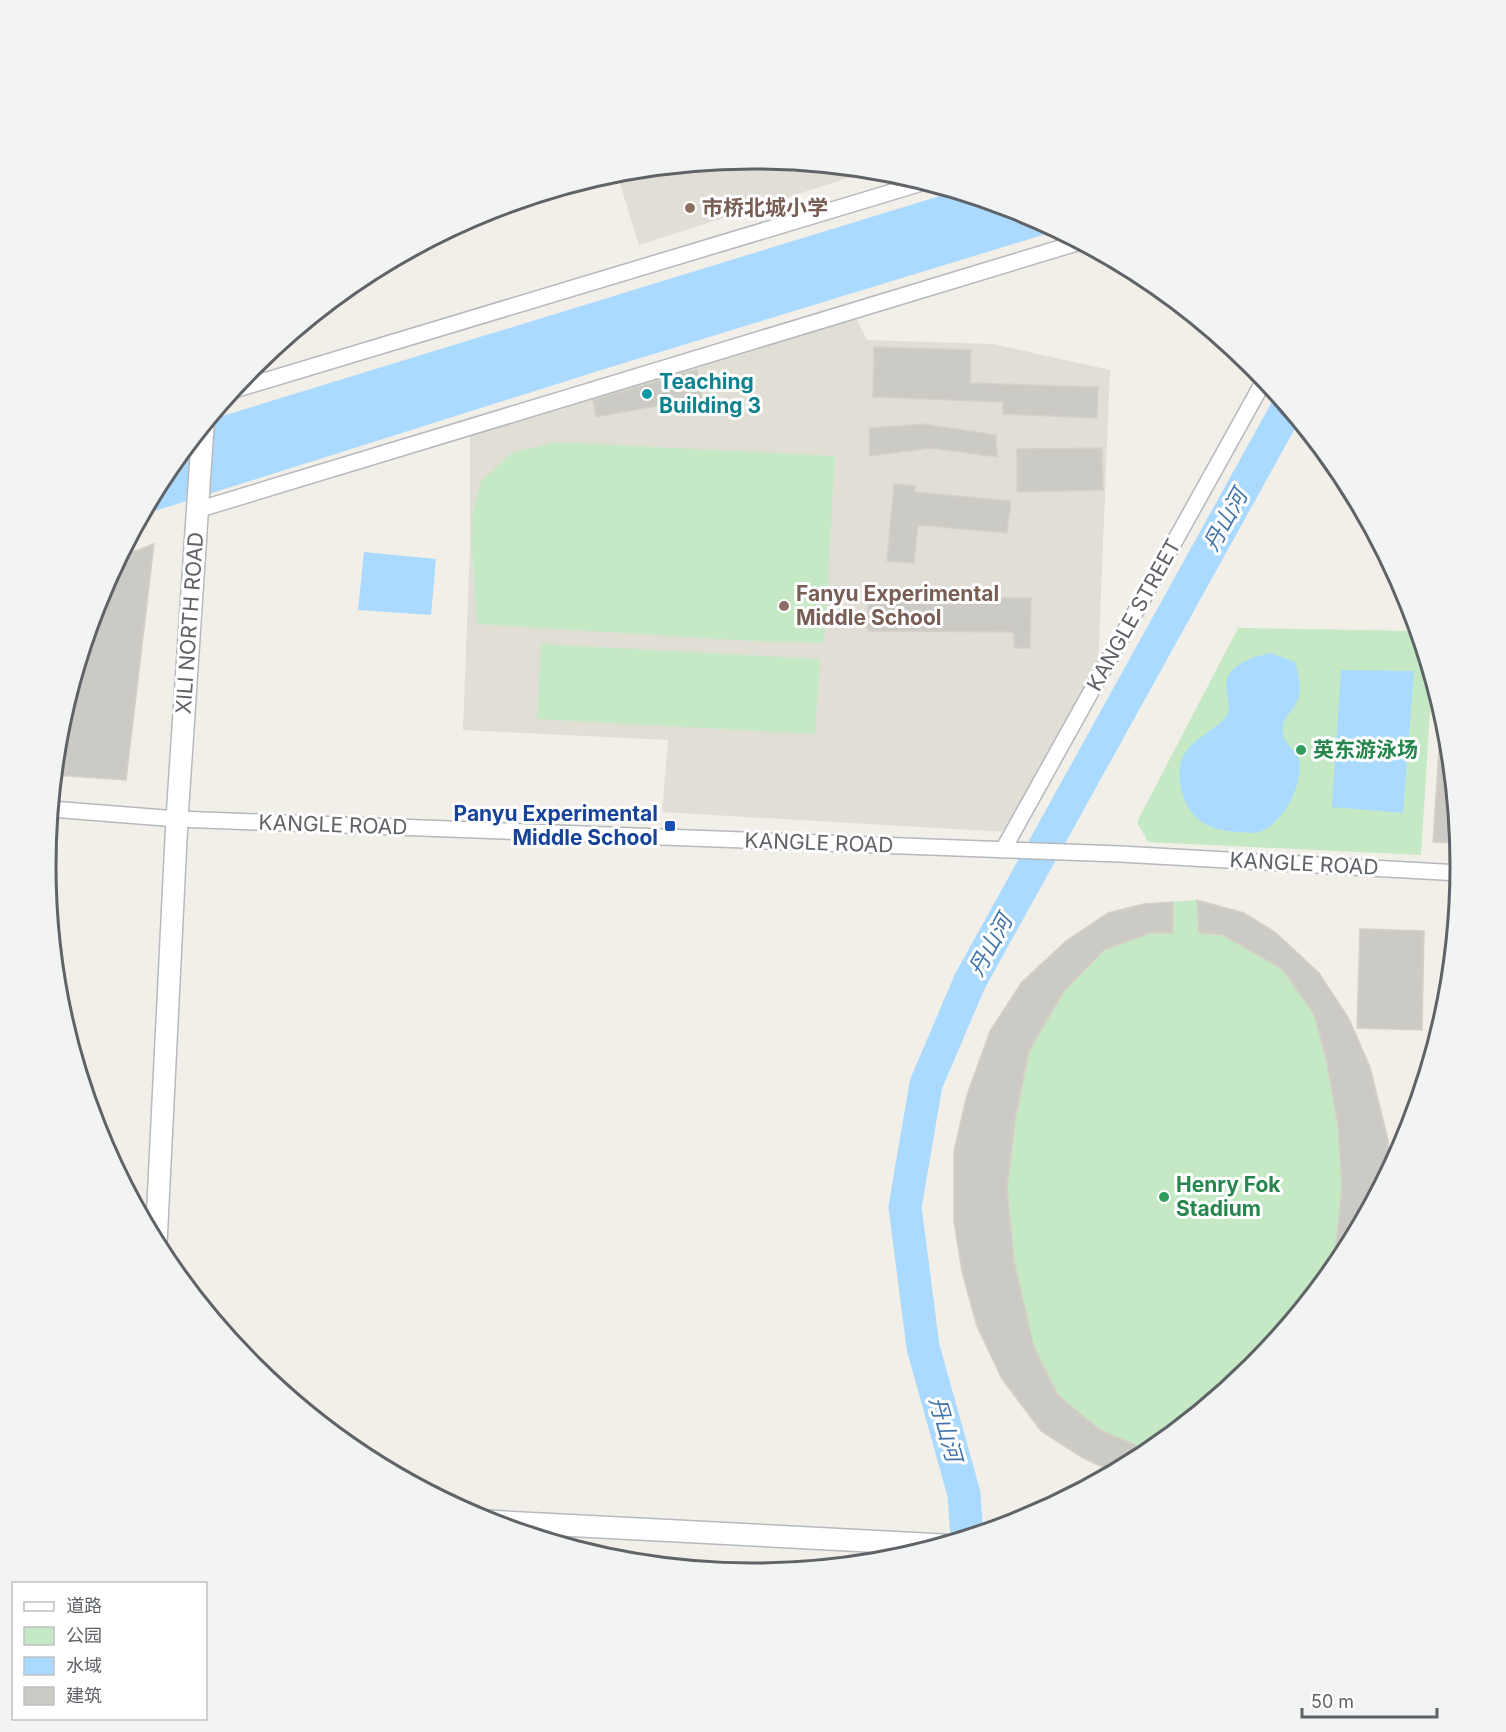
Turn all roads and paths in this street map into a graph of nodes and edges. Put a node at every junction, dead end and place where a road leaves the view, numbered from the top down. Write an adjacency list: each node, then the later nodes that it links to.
1 (910, 187): 3 (street)
2 (1070, 245): 6 (street)
3 (248, 386)
4 (1260, 388): 9 (street, KANGLE STREET)
5 (202, 438): 6 (street, XILI NORTH ROAD)
6 (197, 510): 8 (street, XILI NORTH ROAD)
7 (58, 810): 8 (street, KANGLE ROAD)
8 (177, 819): 9 (street, KANGLE ROAD); 11 (street, XILI NORTH ROAD)
9 (1003, 850): 10 (street, KANGLE ROAD)
10 (1450, 872)
11 (157, 1228)
12 (520, 1523): 13 (street)
13 (918, 1544)

